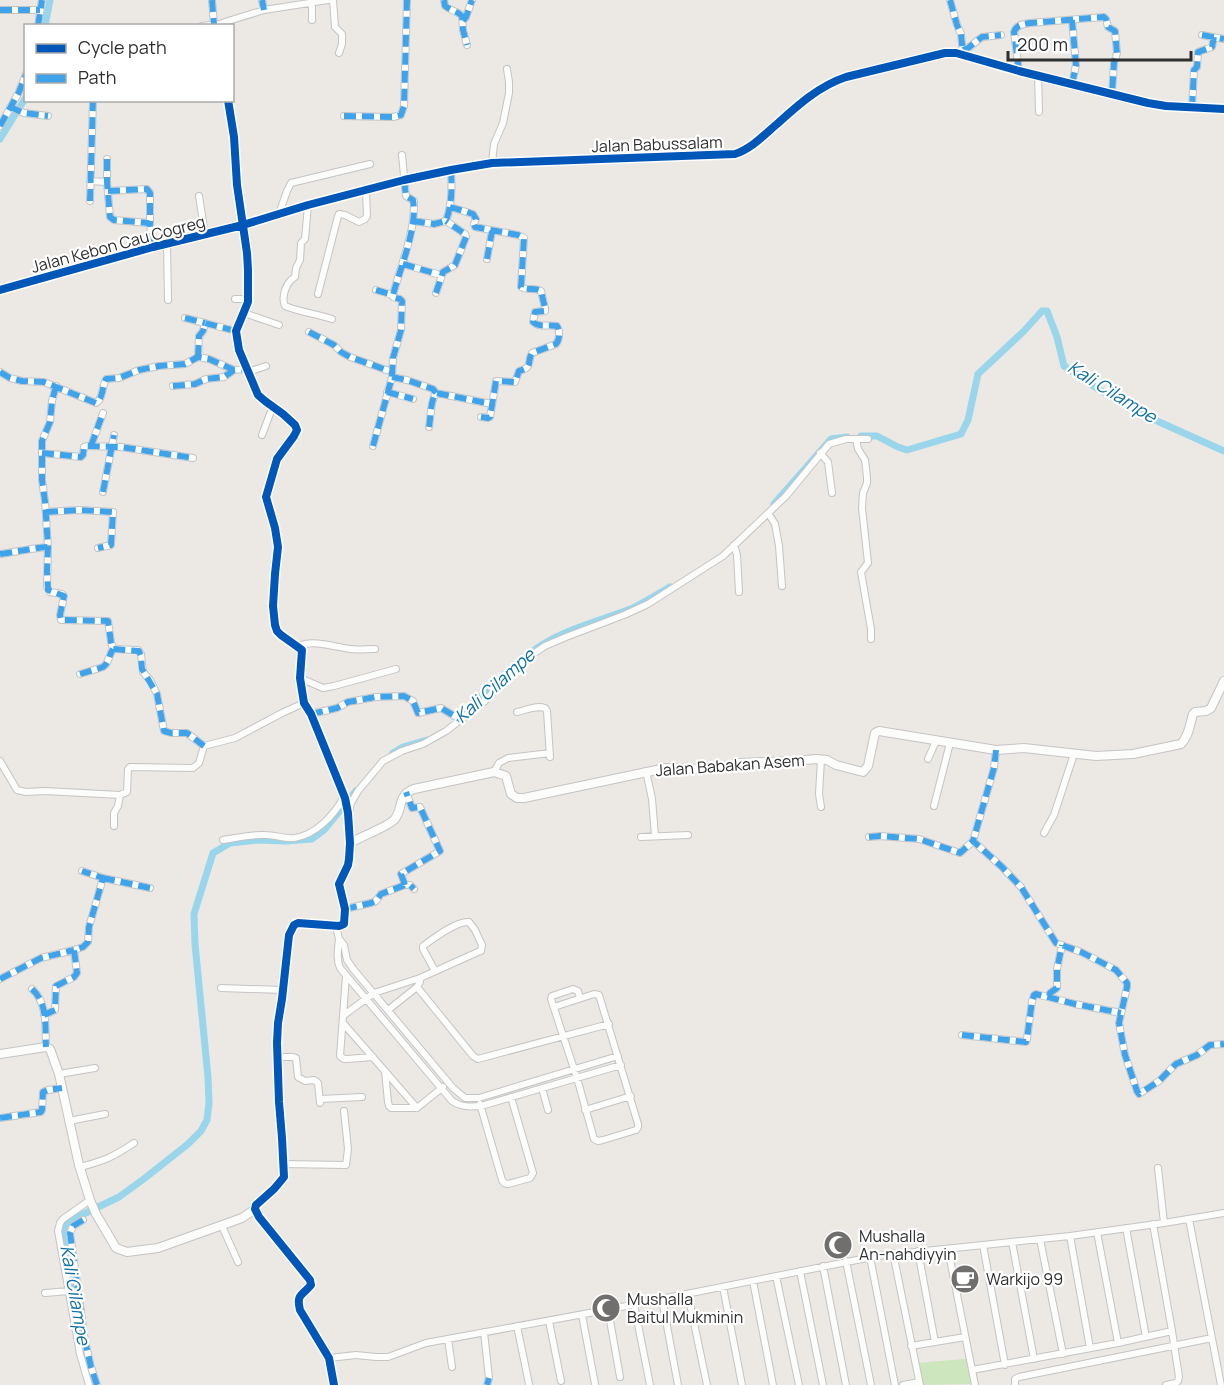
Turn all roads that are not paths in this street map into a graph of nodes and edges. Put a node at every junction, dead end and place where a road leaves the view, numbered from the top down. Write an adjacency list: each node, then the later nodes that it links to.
1 (3, 0): 12 (street)
2 (42, 0): 13 (street)
3 (212, 0): 19 (street)
4 (262, 0): 14 (street)
5 (327, 0): 11 (street)
6 (333, 0): 27 (street)
7 (407, 0): 41 (street)
8 (444, 0): 17 (street)
9 (472, 0): 17 (street)
10 (950, 0): 26 (street)
11 (312, 2): 14 (street); 16 (street)
12 (3, 10): 13 (street)
13 (40, 10): 18 (street)
14 (264, 10): 20 (street)
15 (1072, 20): 29 (street); 32 (street); 33 (street)
16 (312, 21)
17 (463, 21): 25 (street)
18 (38, 24)
19 (218, 24)
20 (221, 24)
21 (1001, 34): 26 (street)
22 (1202, 35): 23 (street)
23 (1214, 37): 24 (street); 37 (street)
24 (1224, 39)
25 (467, 45)
26 (963, 52): 29 (street, Jalan Babussalam); 45 (street, Jalan Babussalam)
27 (339, 53)
28 (507, 69): 45 (street)
29 (1018, 71): 30 (street, Jalan Babussalam)
30 (1038, 75): 32 (street, Jalan Babussalam); 39 (street)
31 (24, 79): 36 (street)
32 (1072, 84): 33 (street, Jalan Babussalam)
33 (1112, 94): 37 (street, Jalan Babussalam)
34 (93, 102): 49 (street)
35 (228, 102): 61 (street)
36 (11, 108): 40 (street); 42 (street)
37 (1192, 108): 38 (street, Jalan Babussalam)
38 (1224, 110)
39 (1039, 112)
40 (48, 116)
41 (344, 116)
42 (0, 126)
43 (402, 156): 48 (street)
44 (107, 159): 50 (street)
45 (492, 163): 47 (street, Jalan Babussalam)
46 (370, 164): 57 (street)
47 (451, 170): 48 (street, Jalan Babussalam); 56 (street)
48 (404, 180): 51 (street, Jalan Babussalam); 58 (street)
49 (90, 181): 50 (street); 54 (street)
50 (107, 182): 52 (street)
51 (366, 190): 55 (street, Jalan Babussalam); 72 (street)
52 (108, 191): 60 (street); 60 (street)
53 (199, 196): 63 (street)
54 (90, 201)
55 (308, 205): 57 (street, Jalan Babussalam); 79 (street)
56 (450, 207): 59 (street); 62 (street)
57 (279, 213): 61 (street, Jalan Babussalam)
58 (413, 221): 59 (street); 67 (street)
59 (446, 221): 71 (street)
60 (150, 225): 65 (street)
61 (243, 225): 63 (street, Jalan Kebon Cau Cogreg); 75 (street)
62 (492, 231): 66 (street); 95 (street)
63 (205, 235): 64 (street, Jalan Kebon Cau Cogreg)
64 (166, 244): 65 (street, Jalan Kebon Cau Cogreg); 76 (street)
65 (153, 247): 69 (street, Jalan Kebon Cau Cogreg)
66 (487, 260)
67 (403, 264): 68 (street); 73 (street)
68 (437, 274)
69 (0, 290)
70 (376, 290): 73 (street)
71 (436, 293)
72 (318, 294)
73 (393, 295): 89 (street)
74 (235, 298): 75 (street)
75 (249, 298): 77 (street)
76 (168, 300)
77 (244, 313): 81 (street); 82 (street)
78 (185, 318): 80 (street)
79 (332, 319)
80 (205, 323): 82 (street); 84 (street)
81 (279, 325)
82 (236, 331): 87 (street)
83 (309, 332): 89 (street)
84 (198, 357): 86 (street); 90 (street)
85 (266, 366): 87 (street)
86 (234, 370): 87 (street); 91 (street)
87 (247, 370): 96 (street)
88 (0, 372): 90 (street)
89 (392, 375): 92 (street); 93 (street)
90 (56, 386): 107 (street)
91 (172, 386)
92 (387, 392): 94 (street); 105 (street)
93 (436, 393): 95 (street); 99 (street)
94 (413, 399)
95 (492, 404): 98 (street)
96 (273, 406): 101 (street); 123 (street)
97 (103, 413): 104 (street)
98 (481, 417)
99 (429, 427)
100 (114, 435): 106 (street)
101 (261, 435)
102 (868, 439): 103 (street)
103 (856, 440): 108 (street); 120 (street)
104 (91, 446): 106 (street); 107 (street)
105 (372, 446)
106 (111, 447): 109 (street); 110 (street)
107 (42, 453): 112 (street)
108 (820, 453): 111 (street); 113 (street)
109 (194, 458)
110 (103, 492)
111 (832, 493)
112 (46, 512): 115 (street); 116 (street)
113 (768, 513): 114 (street); 118 (street)
114 (734, 545): 119 (street); 131 (street)
115 (48, 547): 117 (street); 121 (street)
116 (98, 548)
117 (0, 554)
118 (782, 586)
119 (739, 592)
120 (871, 639)
121 (113, 649): 125 (street); 134 (street)
122 (375, 649): 123 (street)
123 (302, 650): 126 (street)
124 (396, 669): 126 (street)
125 (80, 674)
126 (300, 678): 128 (street)
127 (1224, 681): 136 (street, Jalan Babakan Asem)
128 (304, 703): 130 (street); 134 (street)
129 (517, 712): 141 (street)
130 (311, 714): 131 (street); 144 (street)
131 (458, 718): 147 (street)
132 (936, 741): 133 (street, Jalan Babakan Asem); 137 (street, Jalan Babakan Asem); 138 (street)
133 (950, 743): 135 (street, Jalan Babakan Asem); 145 (street)
134 (204, 746): 143 (street)
135 (996, 750): 136 (street, Jalan Babakan Asem); 155 (street)
136 (1074, 754): 149 (street)
137 (821, 759): 140 (street, Jalan Babakan Asem); 146 (street)
138 (928, 759)
139 (0, 761): 143 (street)
140 (646, 771): 141 (street, Jalan Babakan Asem); 151 (street)
141 (494, 772): 142 (street)
142 (406, 792): 156 (street); 159 (street)
143 (120, 795): 148 (street)
144 (344, 797): 147 (street); 154 (street)
145 (934, 806)
146 (821, 807)
147 (348, 810): 156 (street)
148 (114, 826)
149 (1044, 833)
150 (688, 835): 151 (street)
151 (655, 836): 152 (street)
152 (641, 837)
153 (869, 837): 155 (street)
154 (223, 840)
155 (973, 841): 165 (street)
156 (350, 843): 162 (street)
157 (82, 872): 158 (street)
158 (103, 878): 160 (street); 166 (street)
159 (405, 885): 161 (street); 162 (street)
160 (150, 888)
161 (414, 889)
162 (345, 909): 163 (street)
163 (336, 926): 164 (street); 174 (street)
164 (339, 939): 168 (street); 175 (street)
165 (1062, 945): 176 (street); 181 (street)
166 (74, 950): 170 (street); 182 (street)
167 (435, 971): 167 (street); 169 (street)
168 (346, 976): 177 (street); 183 (street)
169 (420, 978): 171 (street); 175 (street)
170 (0, 979)
171 (417, 987): 180 (street); 187 (street)
172 (221, 988): 174 (street)
173 (32, 989): 182 (street)
174 (283, 990): 192 (street)
175 (374, 993): 177 (street); 180 (street)
176 (1049, 996): 181 (street); 186 (street)
177 (366, 998): 183 (street); 202 (street)
178 (580, 998): 179 (street); 179 (street); 185 (street)
179 (554, 1006): 187 (street)
180 (388, 1010): 200 (street)
181 (1121, 1013): 188 (street)
182 (44, 1015): 189 (street)
183 (344, 1015): 184 (street)
184 (343, 1023): 193 (street); 193 (street)
185 (609, 1024): 187 (street); 191 (street)
186 (962, 1035)
187 (564, 1037): 196 (street)
188 (1224, 1044)
189 (45, 1047): 190 (street); 198 (street)
190 (0, 1054)
191 (618, 1056): 194 (street); 196 (street)
192 (278, 1057): 205 (street); 217 (street)
193 (373, 1057): 197 (street)
194 (621, 1065): 199 (street); 204 (street)
195 (95, 1068): 198 (street)
196 (574, 1070): 199 (street); 207 (street)
197 (385, 1071): 209 (street); 209 (street)
198 (59, 1074): 201 (street)
199 (577, 1078): 203 (street); 211 (street)
200 (448, 1083): 202 (street); 207 (street)
201 (62, 1088): 214 (street); 215 (street)
202 (441, 1088): 208 (street); 209 (street)
203 (542, 1088): 206 (street); 210 (street)
204 (631, 1096): 211 (street); 211 (street)
205 (362, 1097)
206 (511, 1097): 208 (street); 208 (street)
207 (479, 1098): 208 (street)
208 (481, 1106)
209 (417, 1108)
210 (548, 1110)
211 (585, 1110)
212 (344, 1111): 217 (street)
213 (105, 1114): 215 (street)
214 (0, 1118)
215 (69, 1121): 218 (street)
216 (134, 1143): 218 (street)
217 (283, 1164): 221 (street)
218 (80, 1167): 220 (street)
219 (1158, 1168): 225 (street)
220 (92, 1205): 227 (street); 245 (street)
221 (255, 1209): 227 (street); 267 (street)
222 (1224, 1213): 223 (street)
223 (1189, 1219): 225 (street); 258 (street)
224 (83, 1220): 265 (street)
225 (1164, 1223): 226 (street)
226 (1152, 1224): 228 (street); 254 (street)
227 (222, 1226): 239 (street)
228 (1126, 1228): 229 (street); 257 (street)
229 (1097, 1232): 230 (street); 261 (street)
230 (1070, 1236): 231 (street); 264 (street)
231 (1040, 1239): 232 (street); 266 (street)
232 (1012, 1242): 233 (street); 269 (street)
233 (983, 1245): 234 (street); 270 (street)
234 (948, 1249): 235 (street); 256 (street)
235 (918, 1251): 236 (street); 260 (street)
236 (893, 1253): 237 (street); 262 (street)
237 (870, 1257): 238 (street); 291 (street)
238 (846, 1261): 240 (street); 290 (street)
239 (238, 1262)
240 (823, 1266): 241 (street); 289 (street)
241 (800, 1271): 242 (street); 288 (street)
242 (776, 1276): 243 (street); 287 (street)
243 (753, 1281): 244 (street); 286 (street)
244 (723, 1287): 247 (street); 285 (street)
245 (69, 1291): 246 (street); 265 (street)
246 (45, 1293)
247 (688, 1294): 248 (street); 284 (street)
248 (662, 1299): 249 (street); 283 (street)
249 (634, 1304): 250 (street); 282 (street)
250 (608, 1309): 251 (street); 274 (street)
251 (582, 1314): 252 (street); 279 (street)
252 (549, 1321): 253 (street); 275 (street)
253 (518, 1326): 255 (street); 278 (street)
254 (1172, 1331): 257 (street); 263 (street)
255 (484, 1332): 259 (street); 281 (street)
256 (965, 1337): 260 (street); 272 (street)
257 (1146, 1337): 261 (street)
258 (1212, 1338): 263 (street); 296 (street)
259 (448, 1339): 267 (street); 271 (street)
260 (935, 1342): 262 (street)
261 (1118, 1343): 264 (street)
262 (911, 1346): 276 (street)
263 (1174, 1346): 273 (street); 295 (street)
264 (1090, 1348): 266 (street)
265 (84, 1354): 277 (street)
266 (1063, 1354): 268 (street)
267 (329, 1358): 280 (street)
268 (1042, 1358): 269 (street); 273 (street)
269 (1034, 1359): 270 (street)
270 (1005, 1365): 272 (street)
271 (452, 1367)
272 (972, 1370): 293 (street)
273 (1045, 1372): 294 (street)
274 (620, 1377)
275 (561, 1381)
276 (919, 1383): 292 (street)
277 (93, 1384)
278 (530, 1384)
279 (595, 1384)
280 (334, 1385)
281 (487, 1385)
282 (650, 1385)
283 (678, 1385)
284 (707, 1385)
285 (742, 1385)
286 (773, 1385)
287 (799, 1385)
288 (823, 1385)
289 (846, 1385)
290 (871, 1385)
291 (895, 1385)
292 (903, 1385)
293 (975, 1385)
294 (1015, 1385)
295 (1166, 1385)
296 (1221, 1385)

